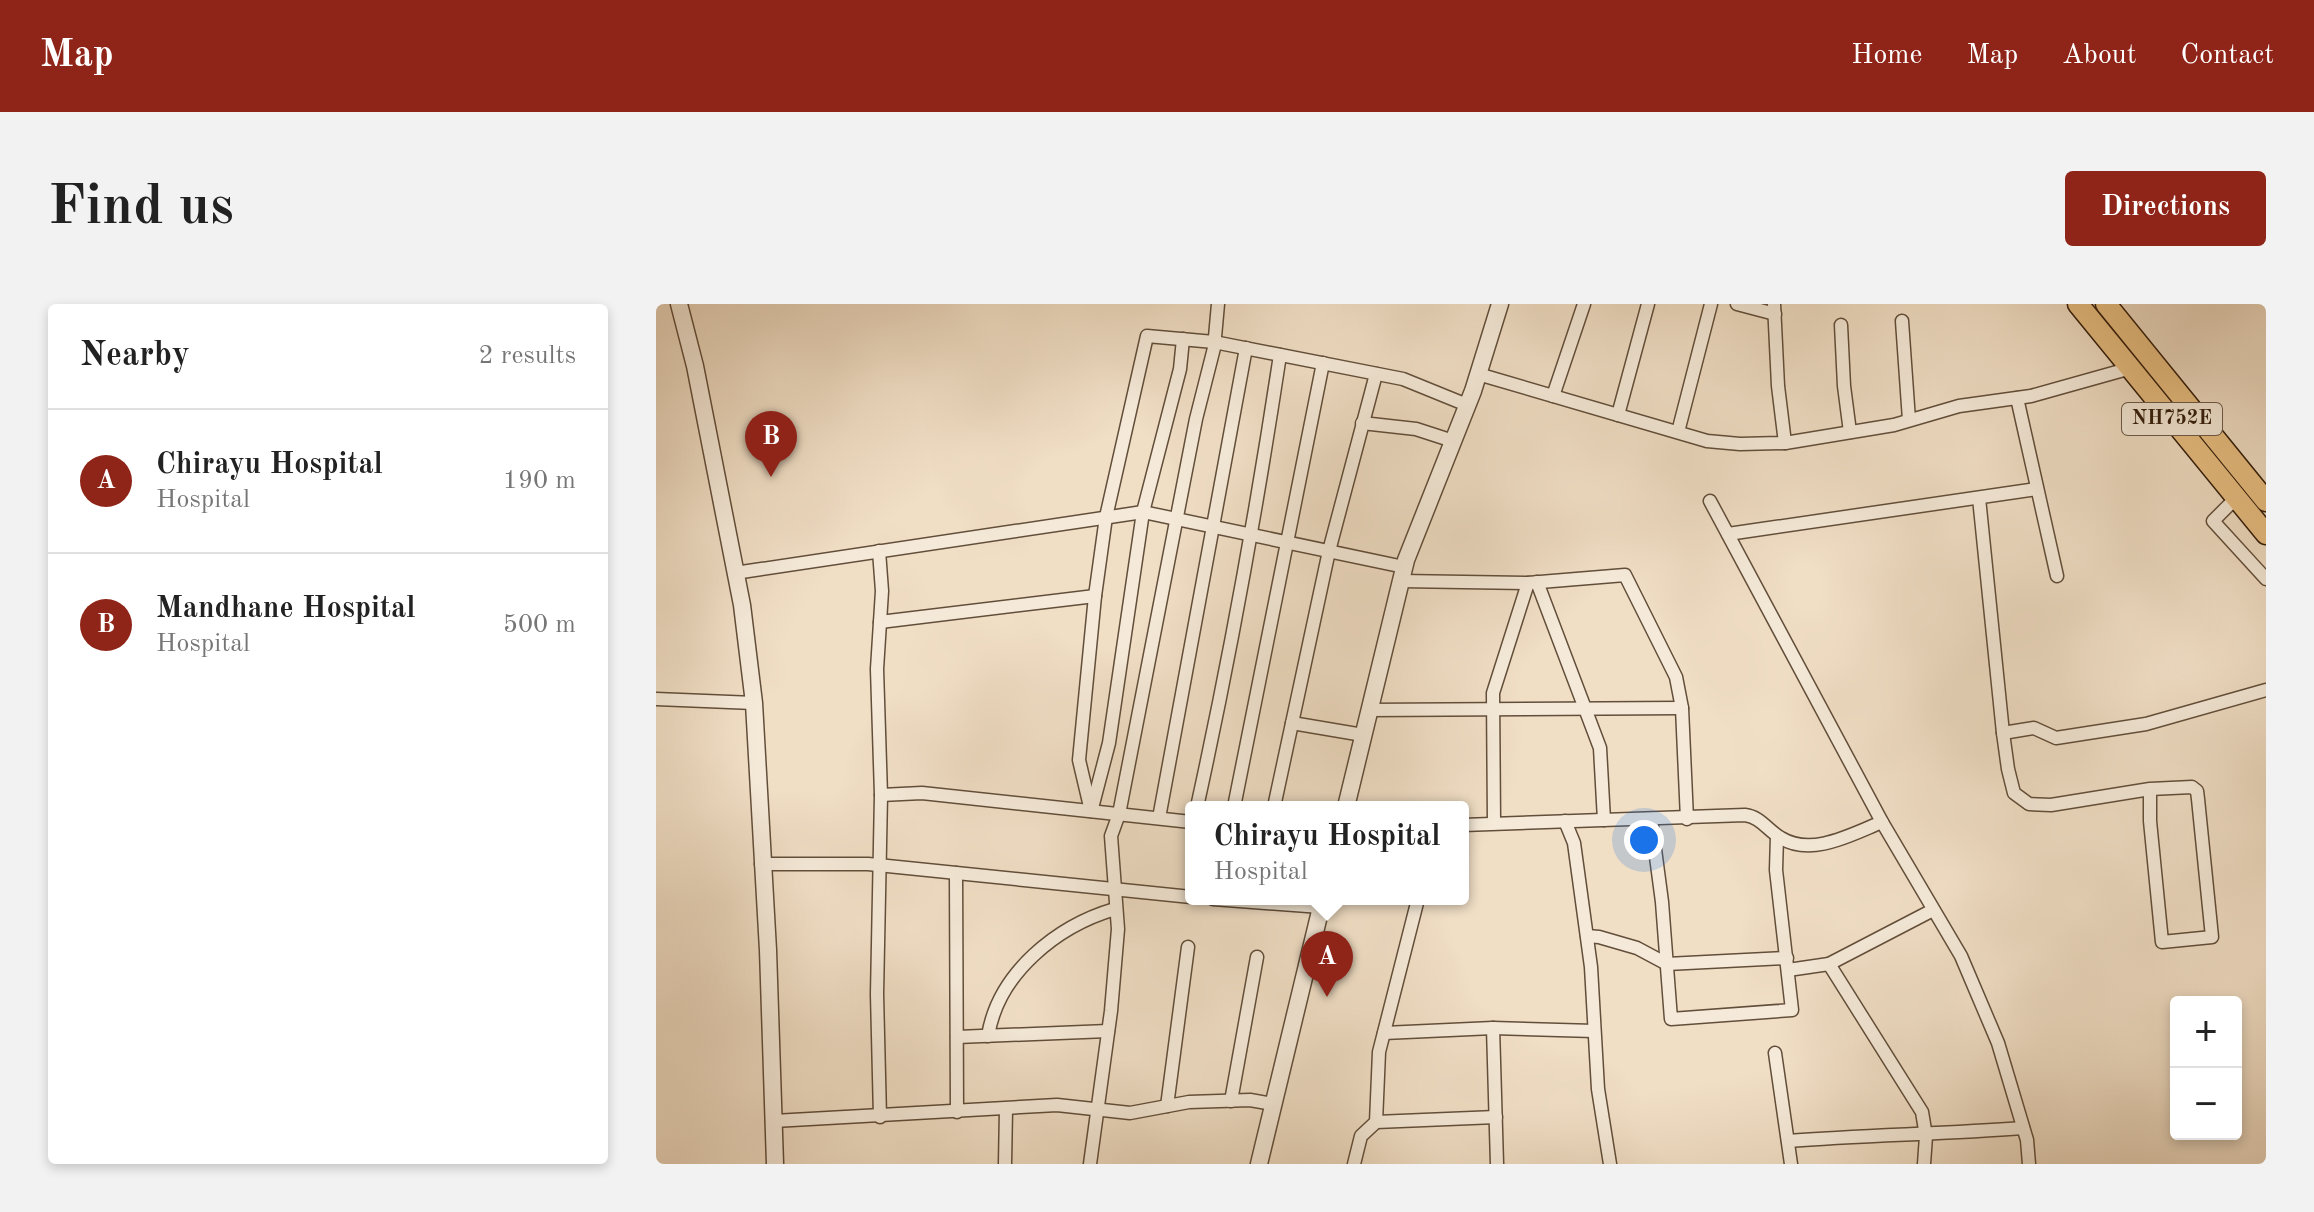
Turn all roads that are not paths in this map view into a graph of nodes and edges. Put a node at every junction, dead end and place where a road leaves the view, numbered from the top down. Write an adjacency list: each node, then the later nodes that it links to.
1 (679, 304): 46 (street)
2 (1218, 304): 14 (street)
3 (1500, 304): 20 (street)
4 (1584, 304): 21 (street)
5 (1648, 304): 24 (street)
6 (1711, 304): 27 (street)
7 (1737, 304): 10 (street)
8 (2078, 304): 18 (highway, NH752E)
9 (2106, 304): 35 (highway, NH752E)
10 (1775, 309): 30 (street)
11 (1902, 321): 25 (street)
12 (1841, 325): 28 (street)
13 (1183, 339): 14 (street); 36 (street); 37 (street)
14 (1214, 342): 15 (street); 38 (street)
15 (1246, 348): 16 (street); 39 (street)
16 (1280, 355): 17 (street); 42 (street)
17 (1323, 363): 19 (street); 43 (street)
18 (2131, 368): 22 (street); 33 (highway, NH752E)
19 (1376, 374): 23 (street); 26 (street)
20 (1478, 374): 21 (street); 23 (street)
21 (1553, 396): 24 (street)
22 (2017, 398): 25 (street); 31 (street)
23 (1467, 405): 29 (street)
24 (1618, 415): 27 (street)
25 (1909, 420): 28 (street)
26 (1362, 423): 29 (street); 45 (street)
27 (1678, 432): 30 (street)
28 (1850, 432): 30 (street)
29 (1453, 441): 47 (street)
30 (1785, 443)
31 (2037, 489): 32 (street); 48 (street)
32 (1979, 498): 40 (street); 61 (street)
33 (2236, 498): 41 (highway, NH752E); 49 (street)
34 (1710, 501): 40 (street)
35 (2266, 501)
36 (1143, 512): 37 (street); 38 (street); 69 (street)
37 (1106, 517): 44 (street); 51 (street)
38 (1177, 519): 39 (street); 70 (street)
39 (1214, 527): 42 (street); 71 (street)
40 (1728, 534): 77 (street)
41 (2266, 534)
42 (1252, 535): 43 (street); 65 (street)
43 (1289, 542): 45 (street); 66 (street)
44 (879, 551): 46 (street); 52 (street)
45 (1329, 551): 47 (street); 60 (street)
46 (735, 573): 55 (street)
47 (1402, 574): 50 (street); 57 (street)
48 (2057, 576)
49 (2266, 579)
50 (1533, 583): 56 (street); 58 (street); 59 (street)
51 (1095, 596): 52 (street); 69 (street)
52 (880, 622): 64 (street)
53 (2266, 690): 61 (street)
54 (656, 699): 55 (street)
55 (754, 703): 81 (street)
56 (1682, 708): 58 (street); 73 (street)
57 (1369, 710): 59 (street); 62 (street)
58 (1586, 710): 59 (street); 74 (street)
59 (1493, 711): 78 (street)
60 (1292, 723): 62 (street); 67 (street)
61 (2003, 733): 63 (street)
62 (1363, 735): 68 (street)
63 (2150, 789): 63 (street)
64 (881, 795): 69 (street); 82 (street)
65 (1198, 801)
66 (1235, 801)
67 (1275, 801)
68 (1347, 801)
69 (1091, 811): 70 (street)
70 (1119, 814): 71 (street); 84 (street)
71 (1159, 818): 75 (street)
72 (1651, 819): 73 (street); 74 (street); 93 (street)
73 (1687, 819): 80 (street)
74 (1604, 820): 76 (street)
75 (1185, 821)
76 (1565, 821): 78 (street); 90 (street)
77 (1882, 822): 80 (street); 89 (street)
78 (1494, 823): 79 (street)
79 (1469, 825)
80 (1777, 836): 94 (street)
81 (761, 864): 82 (street); 111 (street)
82 (879, 865): 83 (street); 109 (street)
83 (956, 873): 84 (street); 101 (street)
84 (1113, 891): 85 (street); 88 (street)
85 (1185, 897)
86 (1322, 905): 104 (street)
87 (1416, 905): 99 (street)
88 (1115, 909): 97 (street); 100 (street)
89 (1933, 910): 95 (street); 113 (street)
90 (1587, 936): 93 (street); 98 (street)
91 (1188, 947): 105 (street)
92 (1257, 957): 103 (street)
93 (1667, 964): 94 (street); 94 (street)
94 (1787, 964): 95 (street)
95 (1829, 964): 114 (street)
96 (1493, 1028): 98 (street); 99 (street); 110 (street)
97 (1108, 1031): 100 (street); 107 (street)
98 (1594, 1031): 122 (street)
99 (1384, 1033): 112 (street)
100 (988, 1036): 101 (street)
101 (957, 1037): 108 (street)
102 (1775, 1053): 115 (street)
103 (1231, 1101): 104 (street); 105 (street)
104 (1273, 1104): 119 (street)
105 (1167, 1106): 107 (street)
106 (1006, 1109): 107 (street); 108 (street); 117 (street)
107 (1097, 1110): 118 (street)
108 (957, 1112): 109 (street)
109 (880, 1117): 111 (street)
110 (1496, 1117): 112 (street); 121 (street)
111 (774, 1121): 116 (street)
112 (1376, 1122): 120 (street)
113 (2023, 1128): 114 (street); 125 (street)
114 (1926, 1136): 115 (street); 124 (street)
115 (1788, 1141): 123 (street)
116 (775, 1164)
117 (1005, 1164)
118 (1090, 1164)
119 (1259, 1164)
120 (1354, 1164)
121 (1497, 1164)
122 (1610, 1164)
123 (1791, 1164)
124 (1924, 1164)
125 (2029, 1164)

